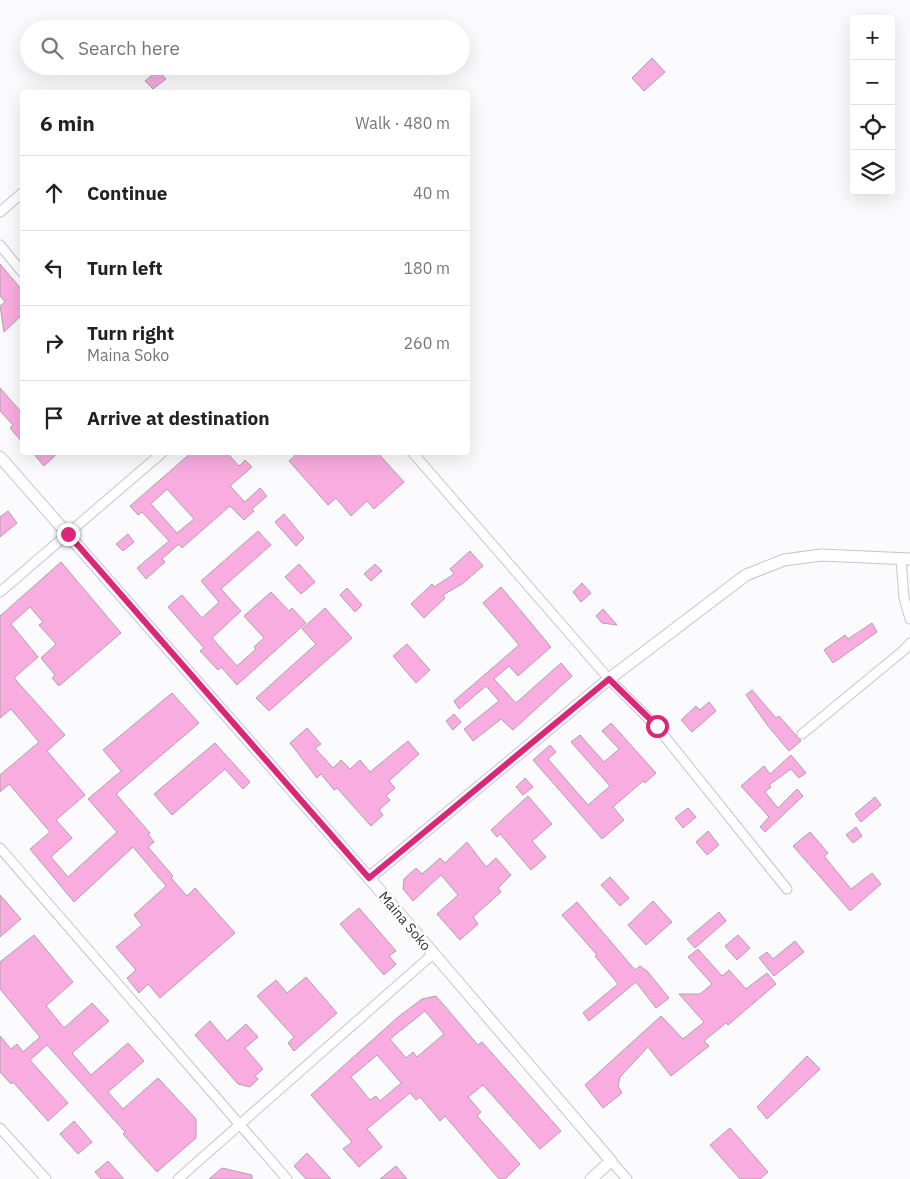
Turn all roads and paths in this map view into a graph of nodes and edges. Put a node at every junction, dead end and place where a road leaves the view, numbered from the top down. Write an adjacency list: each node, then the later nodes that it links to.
1 (20, 195): 2 (street)
2 (0, 212)
3 (0, 246): 4 (street)
4 (20, 270)
5 (160, 455): 8 (street)
6 (415, 455): 13 (street)
7 (0, 456): 8 (street, Maina Soko)
8 (68, 534): 10 (street); 16 (street, Maina Soko)
9 (905, 559): 11 (street); 13 (street)
10 (0, 592)
11 (910, 619)
12 (910, 643): 14 (street)
13 (609, 679): 16 (street); 17 (street)
14 (802, 734)
15 (0, 848): 19 (street)
16 (369, 878): 18 (street, Maina Soko)
17 (787, 889)
18 (433, 954): 19 (street); 21 (street, Maina Soko)
19 (240, 1124): 23 (street); 24 (street)
20 (0, 1128): 22 (street)
21 (611, 1161): 25 (street); 26 (street)
22 (46, 1179)
23 (178, 1179)
24 (287, 1179)
25 (591, 1179)
26 (626, 1179)

